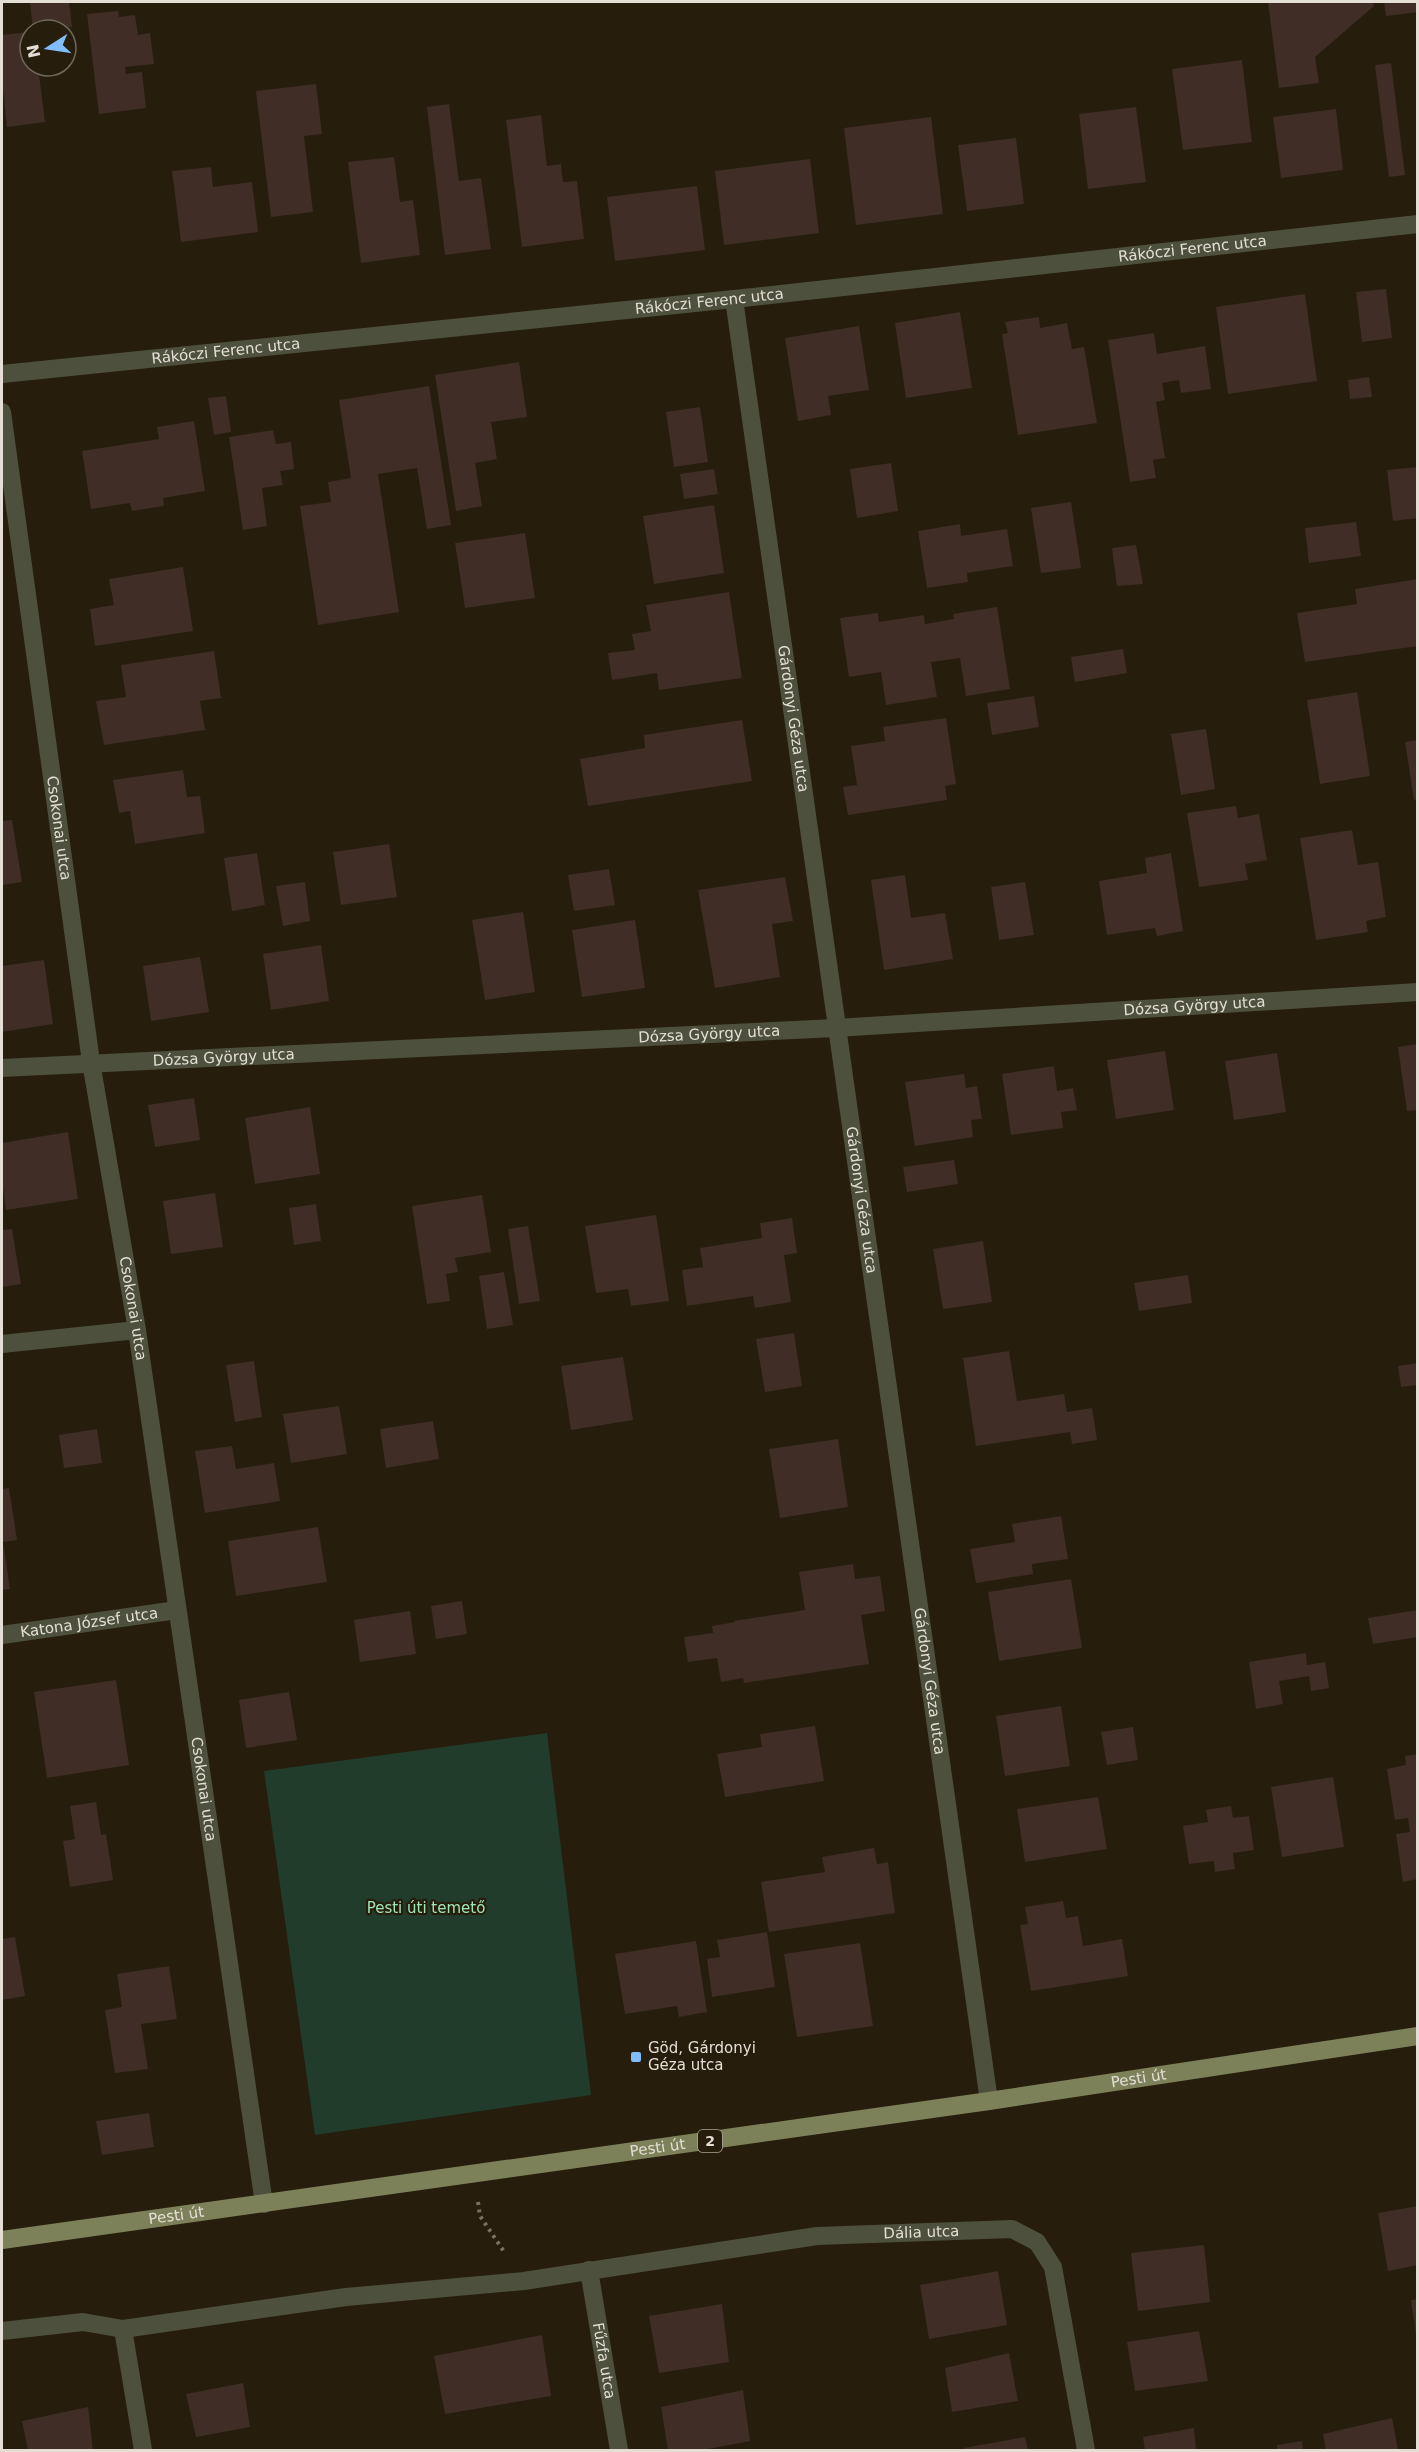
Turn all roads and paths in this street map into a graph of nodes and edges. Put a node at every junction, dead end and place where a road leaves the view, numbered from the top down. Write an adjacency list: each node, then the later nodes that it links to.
1 (1418, 224): 2 (street, Rákóczi Ferenc utca)
2 (734, 299): 3 (street, Rákóczi Ferenc utca); 6 (street, Gárdonyi Géza utca)
3 (2, 374)
4 (2, 412): 7 (street, Csokonai utca)
5 (1418, 992): 6 (street, Dózsa György utca)
6 (836, 1028): 7 (street, Dózsa György utca); 14 (street, Gárdonyi Géza utca)
7 (91, 1062): 8 (street, Dózsa György utca); 9 (street, Csokonai utca)
8 (2, 1068)
9 (137, 1330): 10 (street); 11 (street, Csokonai utca)
10 (2, 1344)
11 (177, 1610): 12 (street, Katona József utca); 16 (street, Csokonai utca)
12 (2, 1635)
13 (1418, 2036): 14 (main road, Pesti út / 2)
14 (989, 2101): 15 (main road, Pesti út / 2)
15 (472, 2172): 16 (main road, Pesti út / 2); 19 (path)
16 (264, 2204): 17 (main road, Pesti út / 2)
17 (2, 2240)
18 (589, 2270): 19 (street); 23 (street, Fűzfa utca); 24 (street, Dália utca)
19 (524, 2281): 20 (street)
20 (123, 2329): 21 (street); 22 (street)
21 (2, 2331)
22 (143, 2451)
23 (619, 2451)
24 (1086, 2451)

